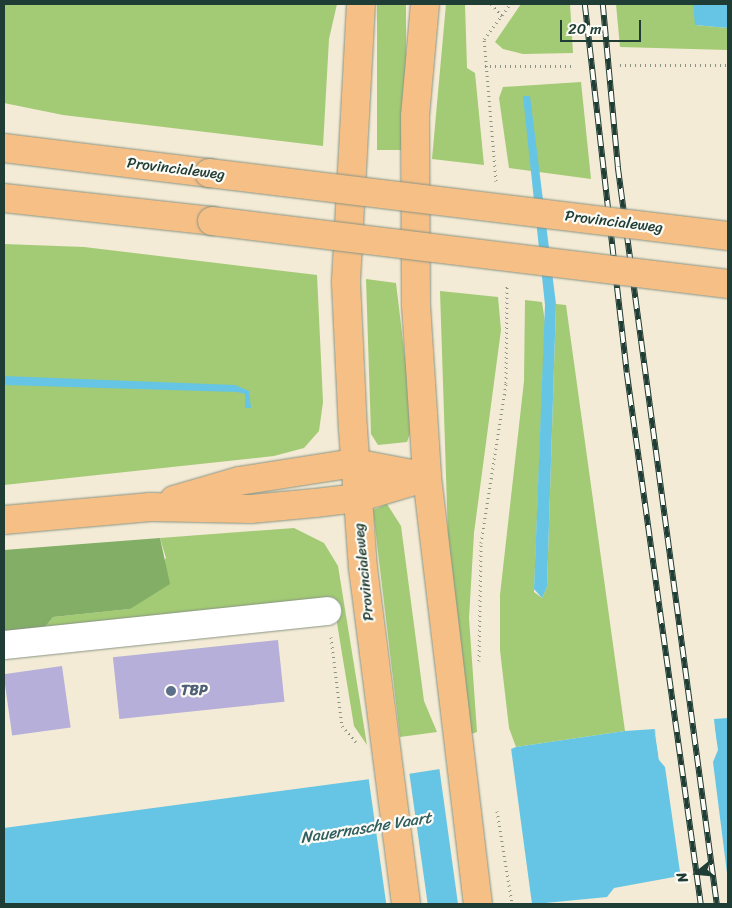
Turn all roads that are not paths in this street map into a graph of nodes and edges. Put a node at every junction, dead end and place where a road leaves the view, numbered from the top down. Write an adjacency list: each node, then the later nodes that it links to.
1 (361, 4): 11 (main road, Provincialeweg)
2 (426, 4): 12 (main road)
3 (4, 132): 5 (main road)
4 (4, 148): 5 (main road, Provincialeweg)
5 (70, 155): 9 (main road, Provincialeweg, bridge)
6 (4, 198): 7 (main road)
7 (74, 206): 8 (main road); 10 (main road, bridge)
8 (4, 212)
9 (728, 236)
10 (728, 284)
11 (354, 463): 12 (main road); 13 (main road, Provincialeweg); 14 (main road)
12 (427, 476): 13 (main road); 19 (main road)
13 (357, 498): 14 (main road); 18 (main road, Provincialeweg)
14 (150, 508): 15 (main road)
15 (7, 518)
16 (327, 611): 17 (street)
17 (4, 645)
18 (406, 904)
19 (478, 904)

